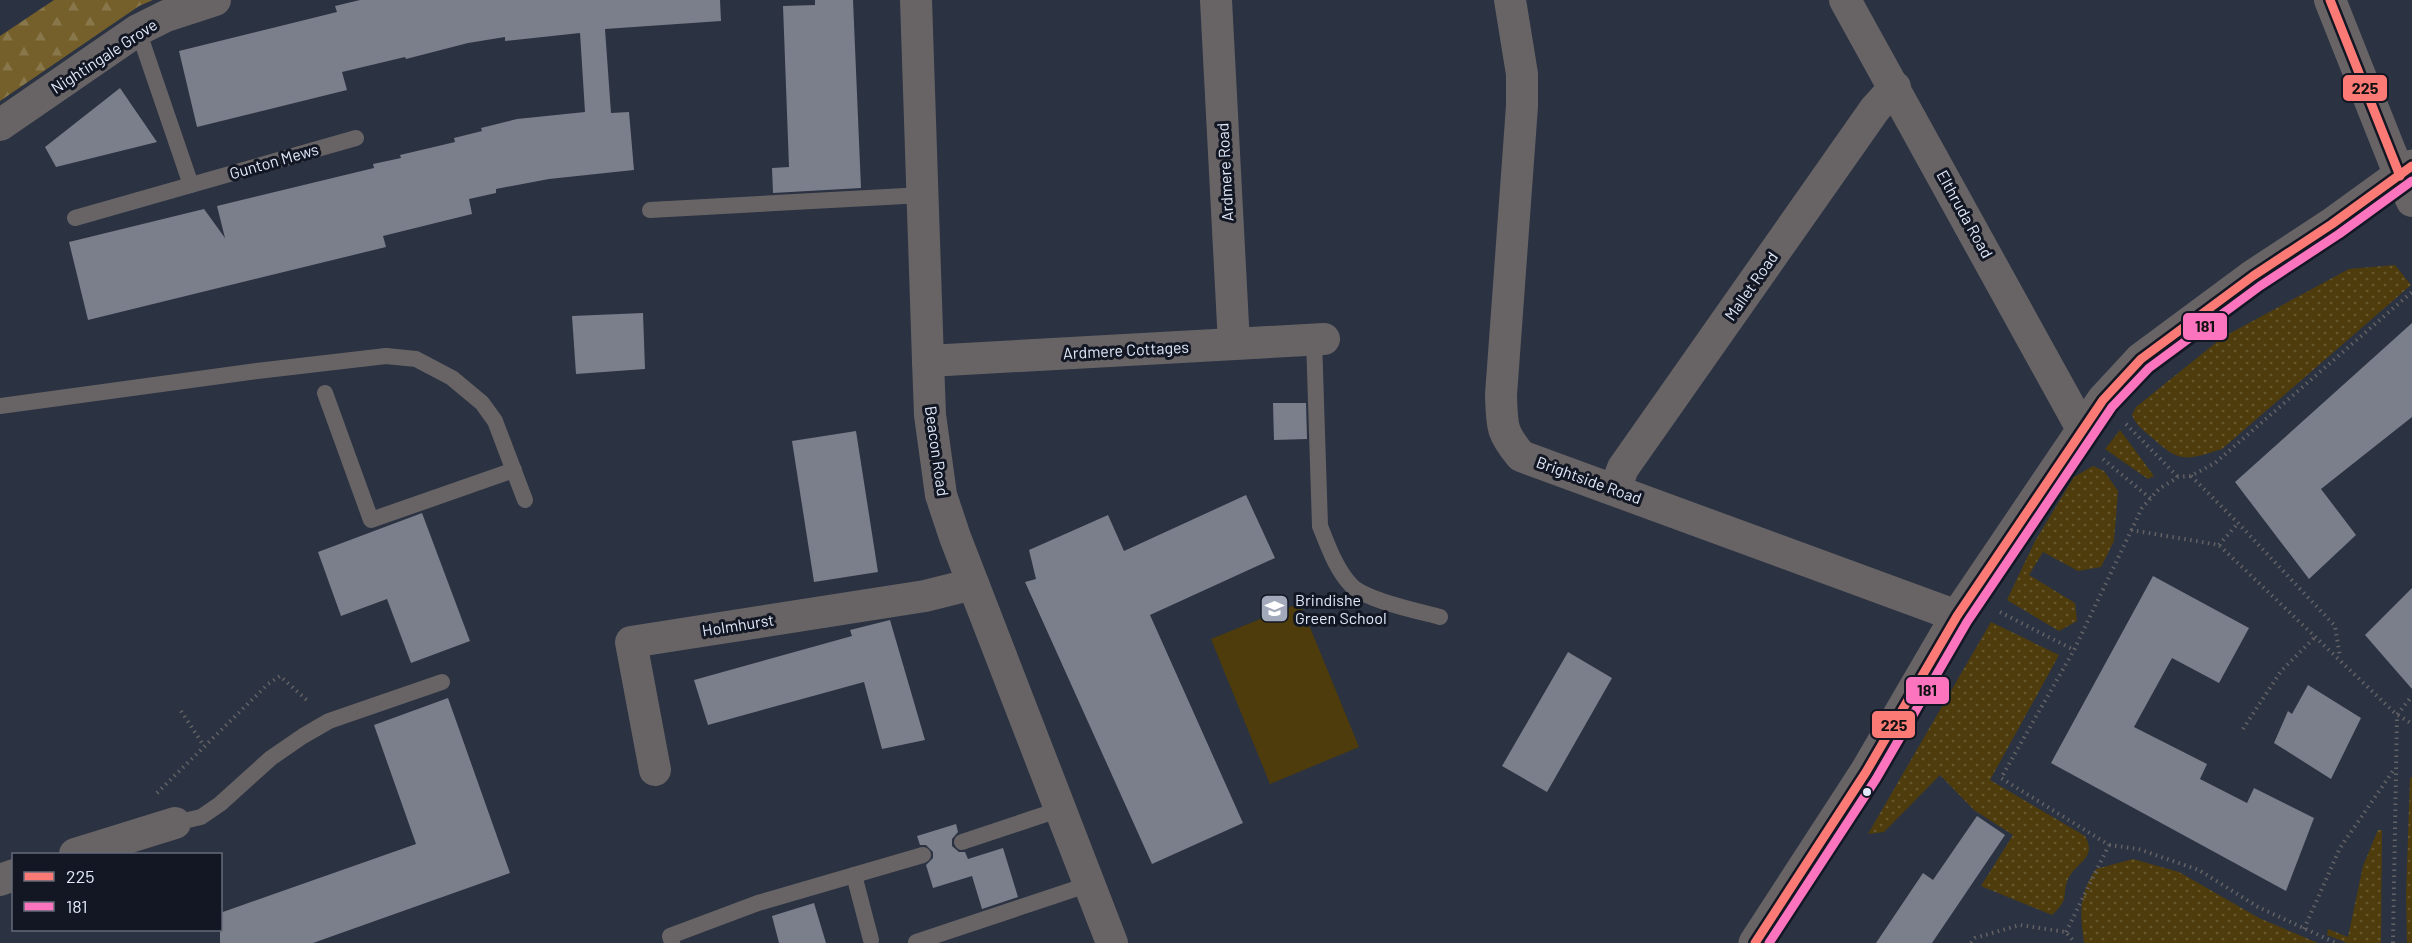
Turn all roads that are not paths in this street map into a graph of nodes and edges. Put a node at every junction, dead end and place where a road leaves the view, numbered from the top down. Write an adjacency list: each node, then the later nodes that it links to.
1 (215, 0): 7 (street, Nightingale Grove)
2 (916, 0): 13 (street, Beacon Road)
3 (1216, 0): 17 (street, Ardmere Road)
4 (1510, 0): 23 (street, Brightside Road)
5 (1845, 0): 8 (street, Elthruda Road)
6 (2330, 0): 11 (street)
7 (138, 30): 9 (street, Nightingale Grove); 12 (lane)
8 (1895, 87): 21 (street, Elthruda Road); 23 (street, Mallet Road)
9 (0, 125)
10 (356, 138): 12 (lane, Gunton Mews)
11 (2408, 181): 21 (street)
12 (192, 185): 15 (lane, Gunton Mews)
13 (923, 195): 14 (lane); 18 (street, Beacon Road)
14 (650, 210)
15 (75, 218)
16 (1319, 339): 17 (street, Ardmere Cottages); 27 (lane)
17 (1234, 344): 18 (street, Ardmere Cottages)
18 (928, 362): 25 (street, Beacon Road)
19 (325, 393): 22 (lane)
20 (0, 406): 22 (lane)
21 (2080, 433): 26 (street)
22 (514, 470): 24 (lane)
23 (1615, 489): 26 (street, Brightside Road)
24 (525, 500)
25 (973, 584): 29 (street, Holmhurst); 30 (street, Beacon Road)
26 (1963, 606): 41 (street)
27 (1440, 617)
28 (442, 682): 31 (lane)
29 (655, 770)
30 (1061, 809): 32 (lane); 36 (street, Beacon Road)
31 (170, 825): 33 (street)
32 (962, 842)
33 (81, 853)
34 (923, 855): 35 (lane)
35 (854, 875): 37 (lane); 39 (lane)
36 (1090, 884): 38 (lane); 40 (street, Beacon Road)
37 (871, 940)
38 (916, 942)
39 (672, 943)
40 (1112, 943)
41 (1755, 943)

